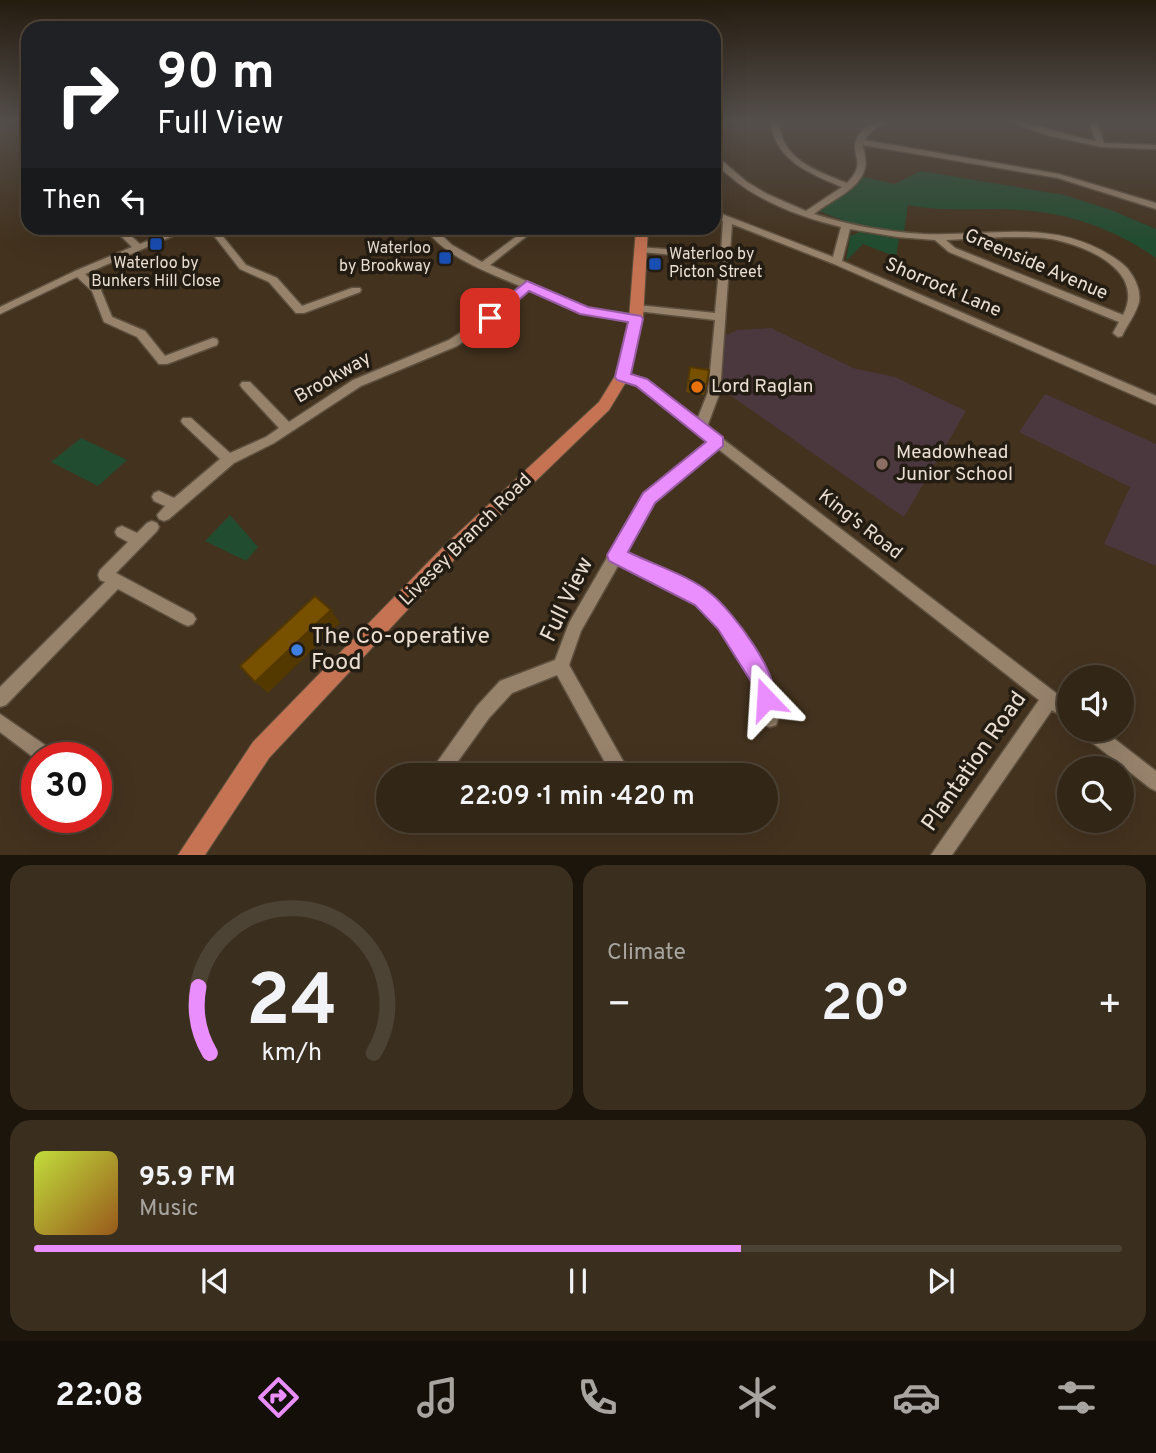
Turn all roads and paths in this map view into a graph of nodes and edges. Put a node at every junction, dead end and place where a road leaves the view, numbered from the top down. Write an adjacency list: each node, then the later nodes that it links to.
1 (800, 162): 5 (street)
2 (861, 162): 5 (street)
3 (976, 162): 6 (street)
4 (721, 172): 7 (street, Greenside Avenue)
5 (847, 186): 7 (street)
6 (1156, 206)
7 (809, 213): 10 (street, Greenside Avenue)
8 (721, 217): 9 (street, Shorrock Lane)
9 (727, 219): 20 (street); 21 (street, Shorrock Lane)
10 (846, 225): 17 (street, Greenside Avenue); 21 (street)
11 (125, 235): 18 (street)
12 (168, 235): 18 (street)
13 (218, 235): 25 (street)
14 (436, 235): 22 (street)
15 (524, 235): 22 (street)
16 (642, 235): 19 (main road, Livesey Branch Road)
17 (937, 237): 29 (street, Greenside Avenue); 29 (street, Greenside Avenue)
18 (138, 247): 23 (street)
19 (641, 248): 20 (street); 27 (main road, Livesey Branch Road)
20 (724, 256): 28 (street)
21 (837, 262): 34 (street, Shorrock Lane)
22 (483, 266): 24 (street)
23 (78, 273): 26 (street); 31 (street)
24 (527, 285): 27 (street); 36 (street, Brookway)
25 (356, 290)
26 (0, 311)
27 (636, 313): 28 (street); 32 (main road, Livesey Branch Road)
28 (719, 317): 37 (street)
29 (1124, 320): 30 (street, Greenside Avenue)
30 (1118, 333)
31 (213, 342)
32 (622, 377): 37 (street, King's Road); 60 (main road, Livesey Branch Road)
33 (246, 385): 36 (street)
34 (1156, 401)
35 (187, 421): 39 (street)
36 (287, 428): 39 (street, Brookway)
37 (700, 428): 38 (street, King's Road)
38 (718, 442): 46 (street, Full View); 50 (street, King's Road)
39 (229, 459): 41 (street, Brookway)
40 (159, 497): 41 (street)
41 (174, 504): 42 (street, Brookway)
42 (164, 515)
43 (152, 527): 45 (street)
44 (122, 532): 45 (street)
45 (139, 540): 47 (street)
46 (616, 555): 49 (street, Full View); 53 (street, Full View)
47 (116, 580): 48 (street); 51 (street)
48 (188, 619)
49 (561, 666): 57 (street, Full View); 58 (street, Full View)
50 (1050, 698): 52 (street, King's Road); 61 (street, Plantation Road)
51 (0, 699)
52 (1057, 704)
53 (770, 719)
54 (0, 722): 55 (street)
55 (27, 742)
56 (1105, 742): 59 (street)
57 (446, 763)
58 (615, 763)
59 (1156, 782)
60 (190, 855)
61 (940, 855)

